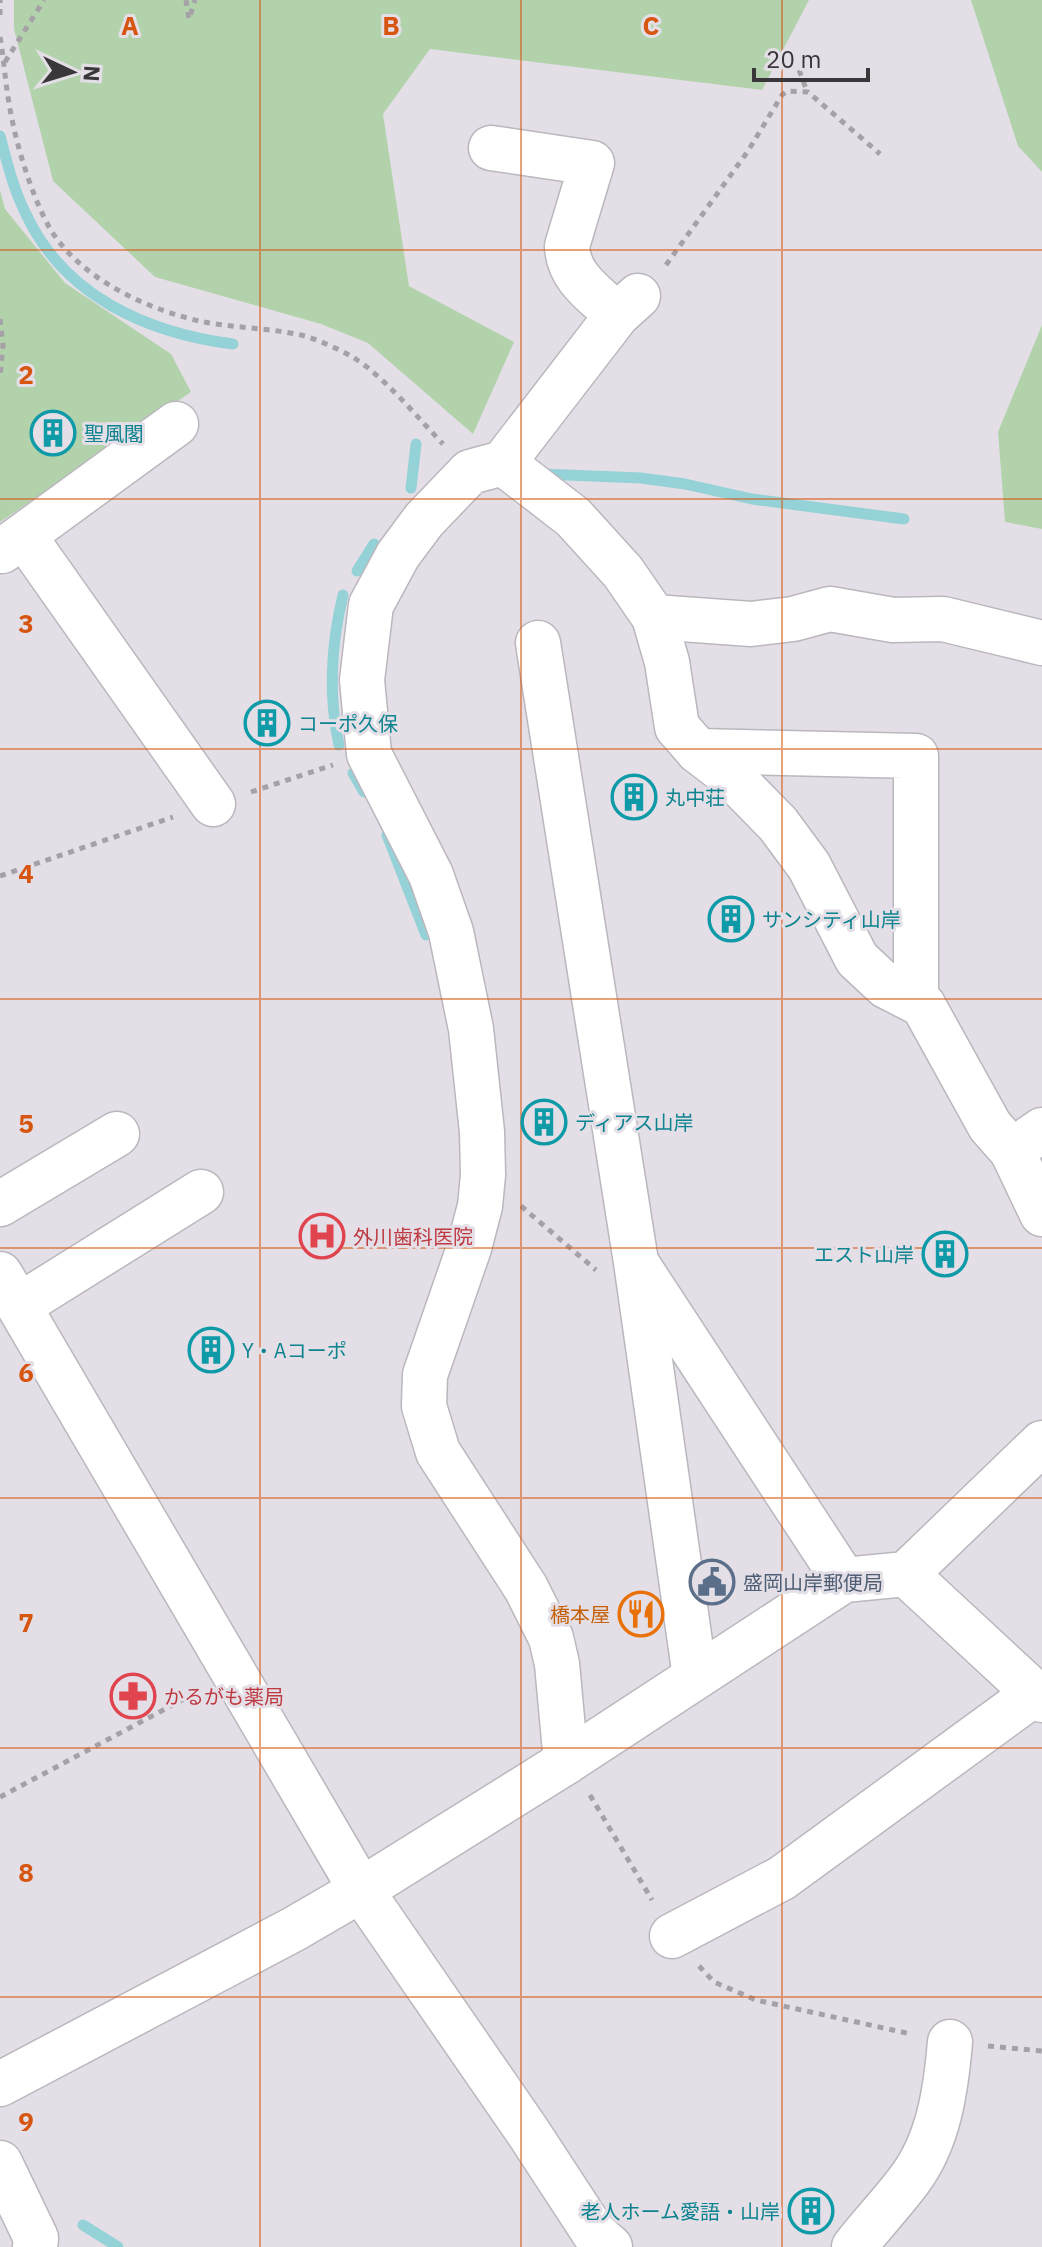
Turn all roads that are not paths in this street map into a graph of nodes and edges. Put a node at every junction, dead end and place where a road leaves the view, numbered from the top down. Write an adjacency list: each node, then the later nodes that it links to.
1 (491, 148): 3 (street)
2 (176, 424): 4 (street)
3 (486, 468): 5 (street); 23 (street)
4 (12, 544): 9 (street)
5 (654, 617): 7 (street); 8 (street)
6 (538, 643): 16 (street)
7 (1042, 643)
8 (698, 751): 10 (street); 10 (street)
9 (213, 804)
10 (916, 1001): 12 (street)
11 (117, 1134): 14 (street)
12 (1027, 1140): 15 (street)
13 (201, 1192): 17 (street)
14 (0, 1204)
15 (1042, 1214)
16 (636, 1262): 20 (street); 21 (street)
17 (10, 1290): 24 (street)
18 (1042, 1443): 19 (street)
19 (906, 1574): 20 (street); 22 (street)
20 (844, 1580): 21 (street)
21 (695, 1677): 23 (street)
22 (1038, 1697): 25 (street)
23 (566, 1762): 24 (street)
24 (361, 1890): 27 (street); 30 (street)
25 (672, 1936)
26 (950, 2042): 31 (street)
27 (0, 2084)
28 (0, 2163): 29 (street)
29 (43, 2244)
30 (610, 2247)
31 (854, 2247)

